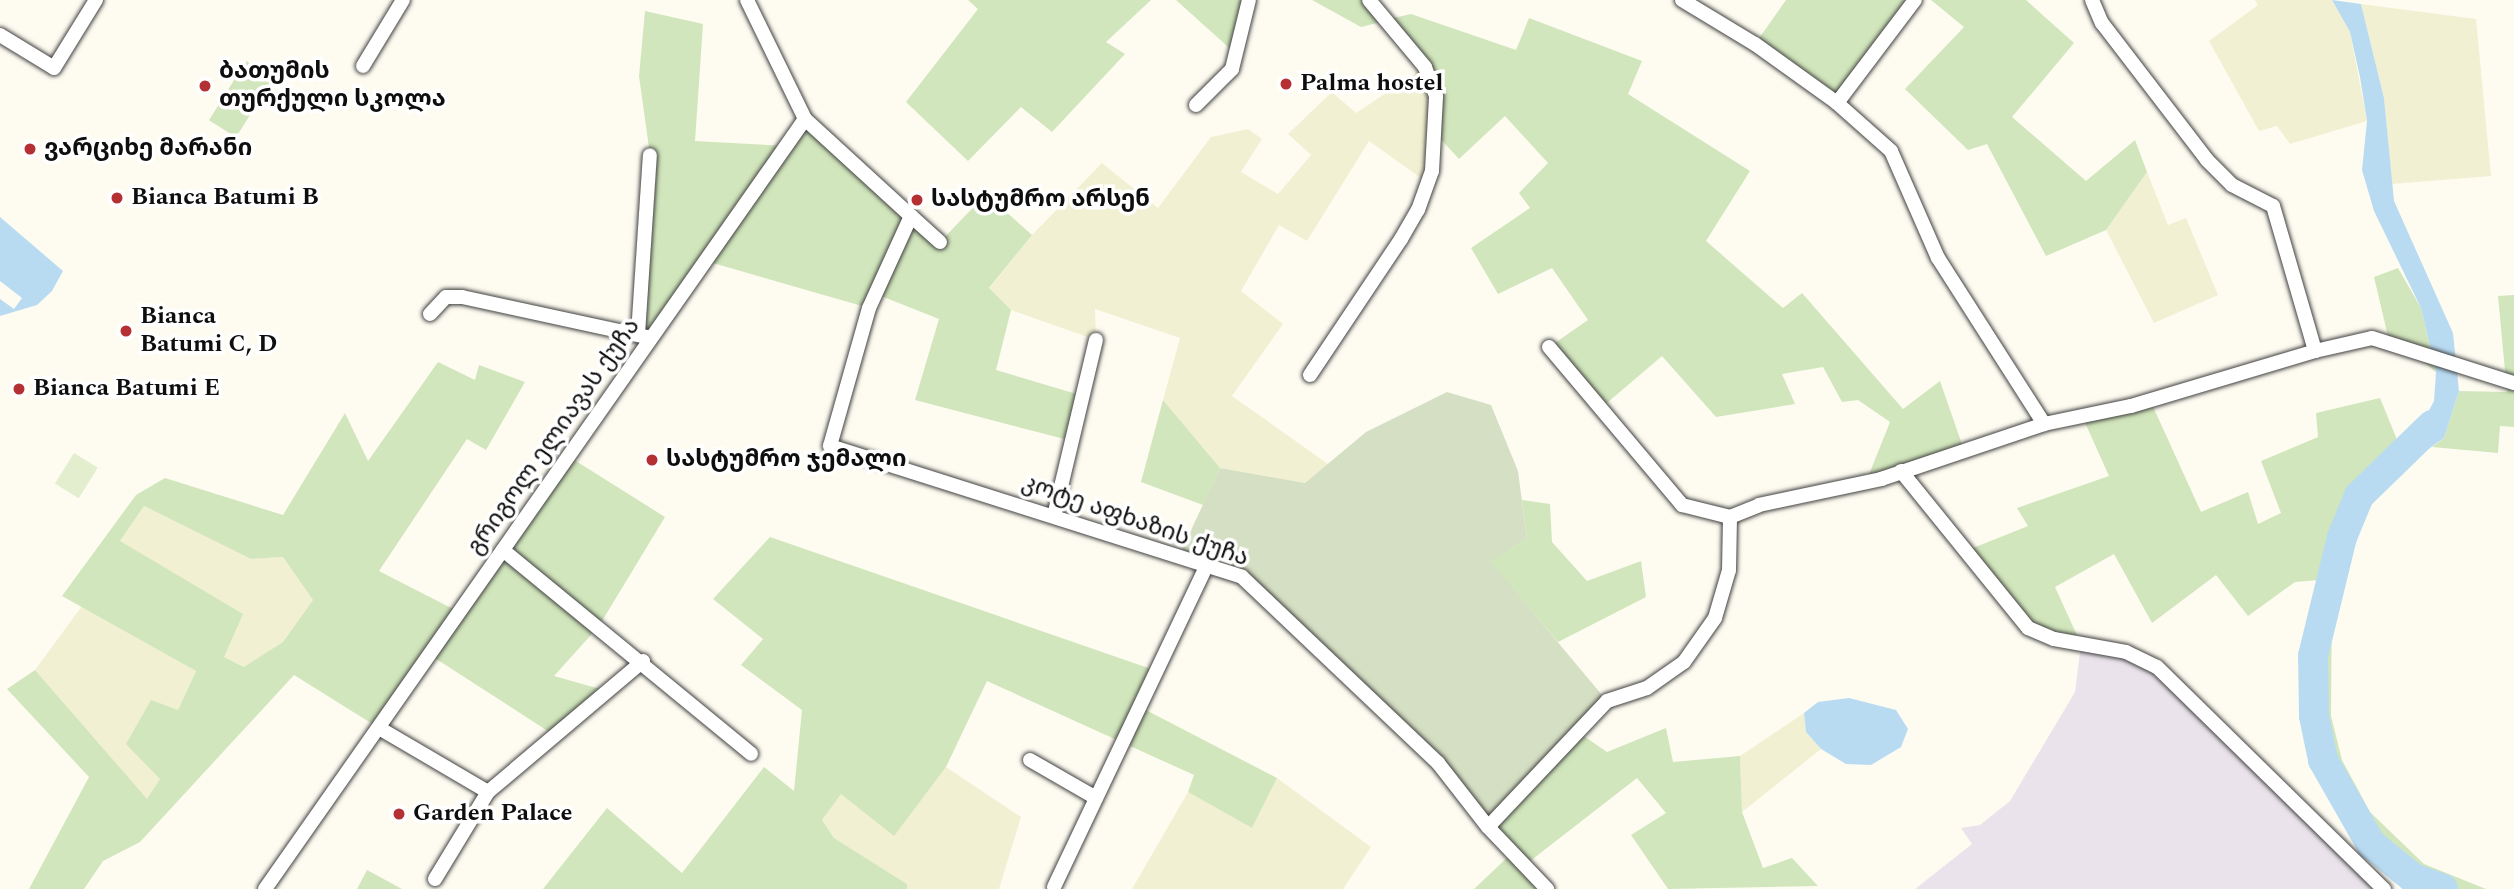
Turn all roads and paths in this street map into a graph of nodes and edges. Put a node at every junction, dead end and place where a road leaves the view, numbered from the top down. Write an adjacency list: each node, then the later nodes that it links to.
1 (96, 0): 9 (street)
2 (403, 0): 10 (street)
3 (747, 0): 13 (street)
4 (1249, 0): 12 (street)
5 (1369, 0): 22 (street)
6 (1682, 0): 11 (street)
7 (1915, 0): 11 (street)
8 (2092, 0): 21 (street)
9 (1, 39)
10 (363, 66)
11 (1837, 103): 24 (street)
12 (1196, 105)
13 (805, 119): 15 (street); 18 (street, გრიგოლ ელიავას ქუჩა)
14 (650, 155): 18 (street)
15 (911, 216): 16 (street); 26 (street, კოტე აფხაზის ქუჩა)
16 (940, 243)
17 (430, 314): 18 (street)
18 (644, 336): 28 (street, გრიგოლ ელიავას ქუჩა)
19 (1096, 340): 26 (street)
20 (1549, 346): 27 (street)
21 (2315, 351): 23 (street); 24 (street)
22 (1310, 375)
23 (2514, 383)
24 (2044, 424): 25 (street)
25 (1901, 471): 27 (street); 41 (street)
26 (1054, 516): 29 (street, კოტე აფხაზის ქუჩა)
27 (1730, 517): 36 (street)
28 (503, 550): 30 (street); 31 (street, გრიგოლ ელიავას ქუჩა)
29 (1207, 565): 35 (street); 36 (street, კოტე აფხაზის ქუჩა)
30 (643, 661): 32 (street); 34 (street)
31 (379, 728): 34 (street); 39 (street, გრიგოლ ელიავას ქუჩა)
32 (751, 754)
33 (1030, 761): 35 (street)
34 (488, 792): 37 (street)
35 (1096, 798): 38 (street)
36 (1488, 827): 40 (street, კოტე აფხაზის ქუჩა)
37 (435, 879)
38 (1054, 887)
39 (265, 889)
40 (1547, 889)
41 (2384, 889)

